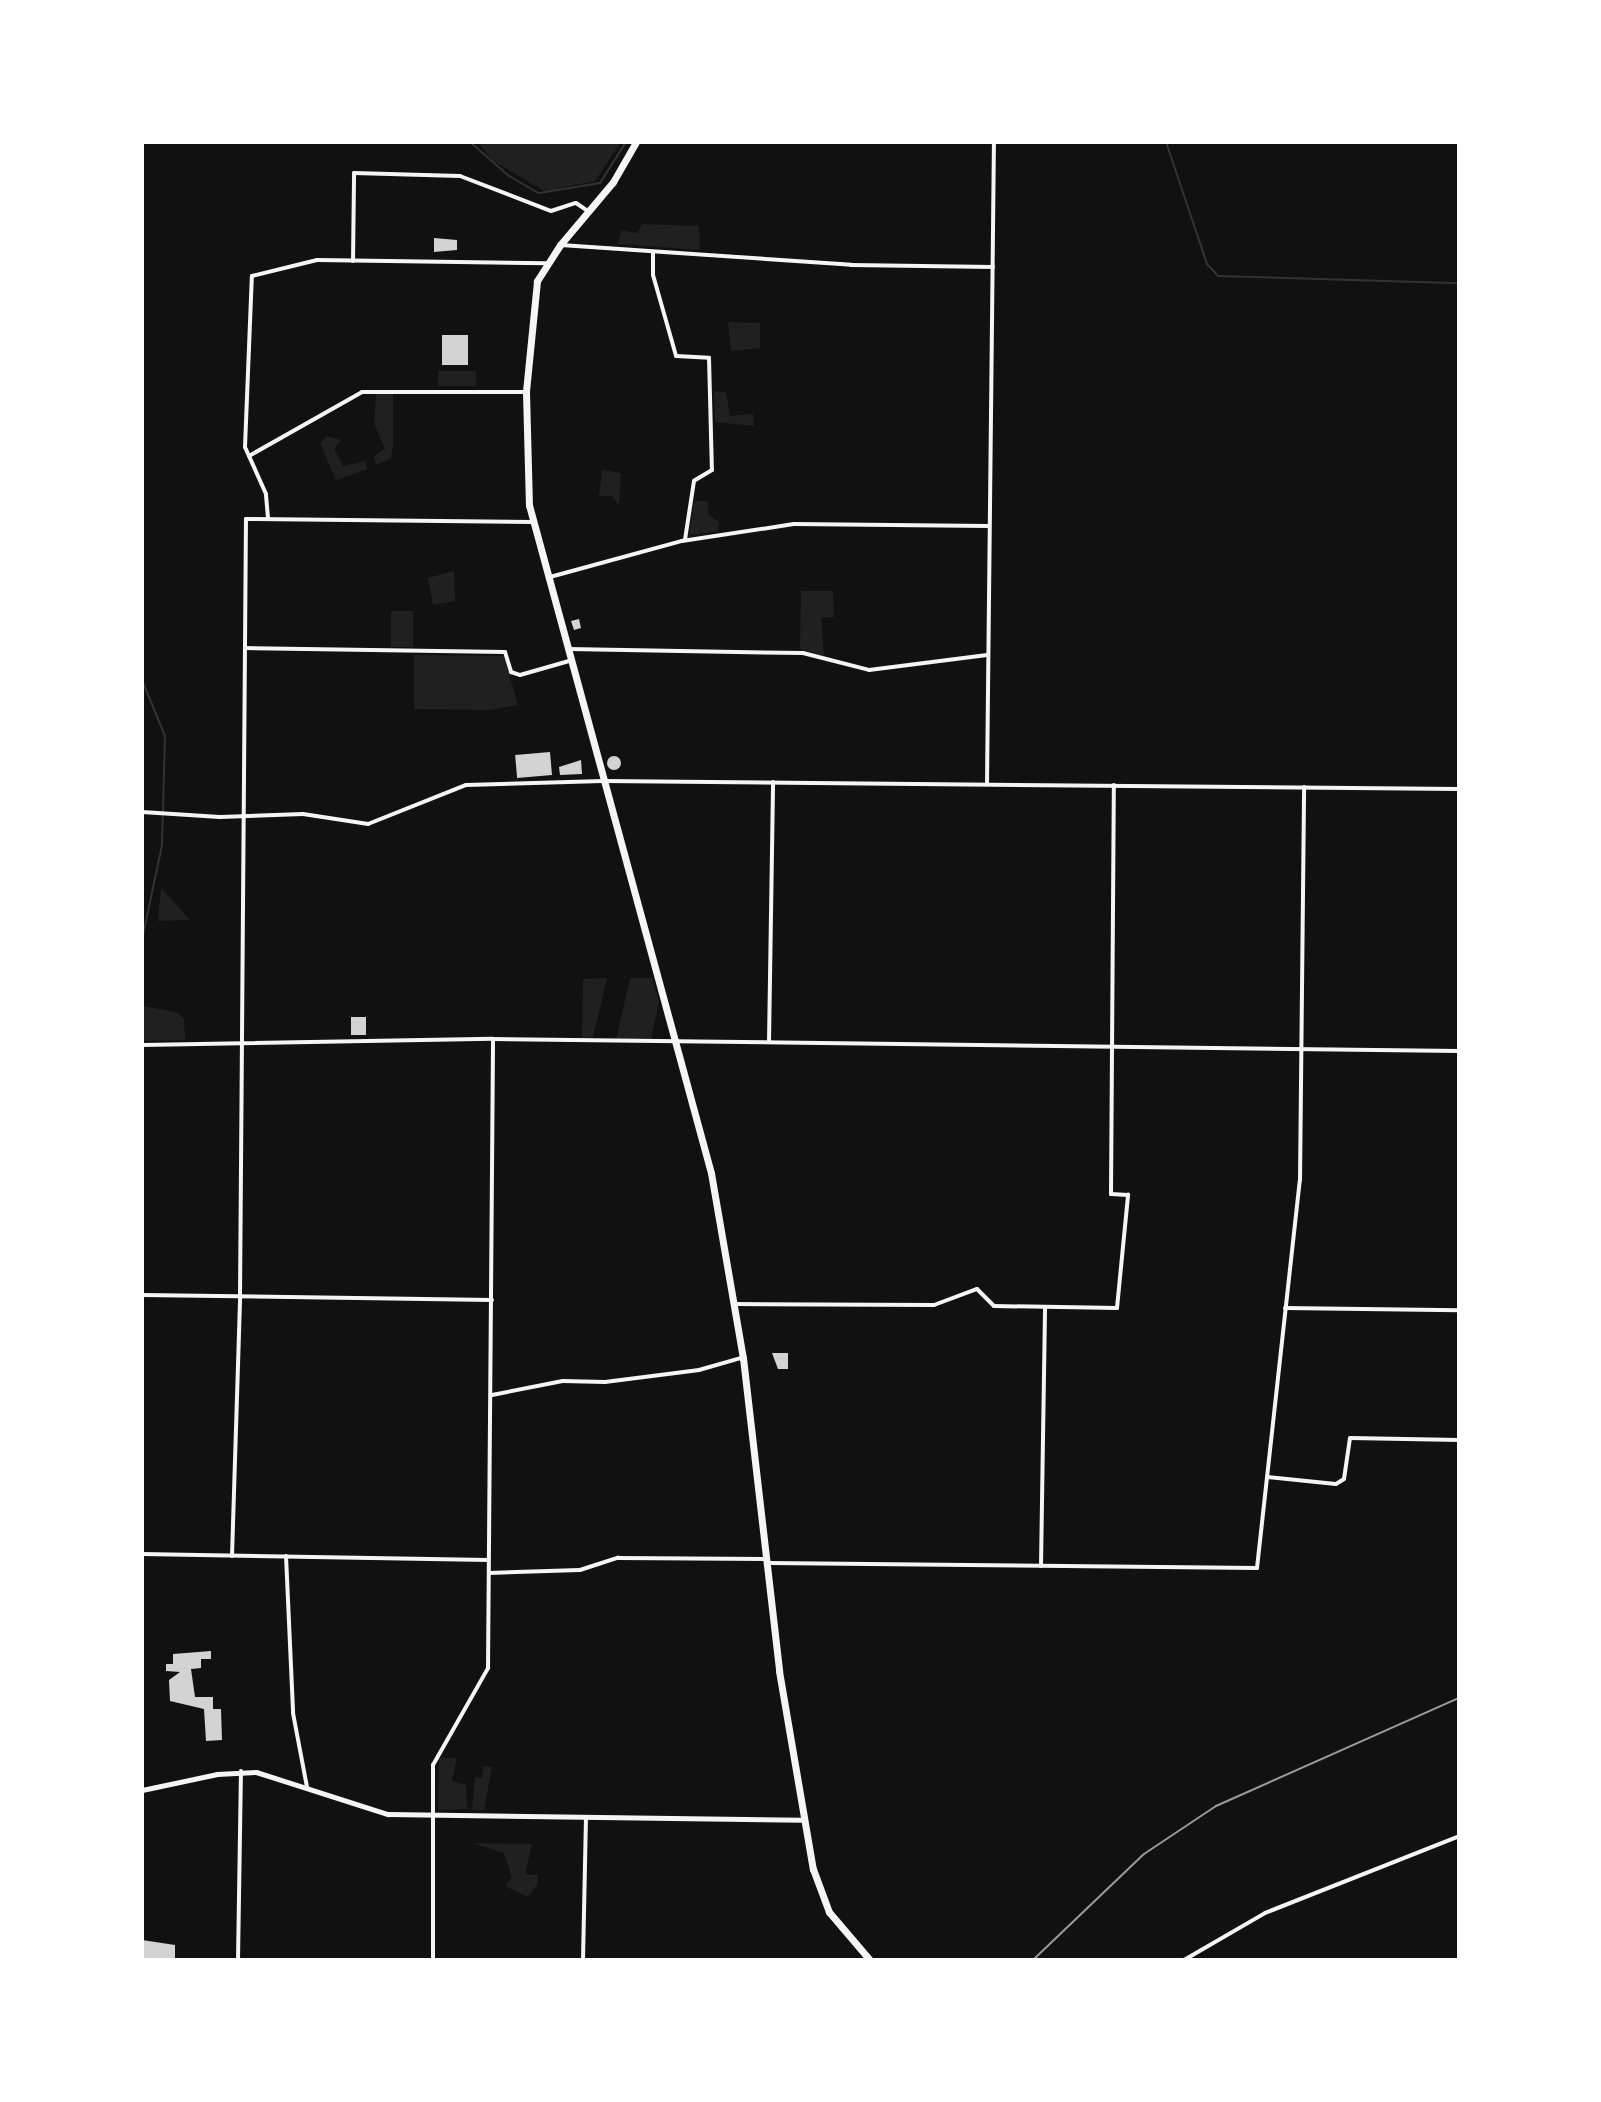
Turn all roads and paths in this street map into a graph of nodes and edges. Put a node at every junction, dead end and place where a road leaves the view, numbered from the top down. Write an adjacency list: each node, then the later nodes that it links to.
1 (636, 142): 3 (main road)
2 (994, 142): 8 (street)
3 (588, 211): 4 (main road); 6 (street)
4 (560, 245): 5 (street); 7 (main road)
5 (653, 253): 8 (street); 14 (street)
6 (353, 261): 7 (street); 10 (street)
7 (546, 263): 9 (main road)
8 (993, 267): 13 (street)
9 (526, 392): 10 (street); 12 (main road)
10 (249, 456): 11 (street)
11 (268, 518): 12 (street); 16 (street)
12 (532, 522): 15 (main road)
13 (989, 526): 14 (street); 18 (street)
14 (685, 541): 15 (street)
15 (546, 578): 17 (main road)
16 (245, 648): 19 (street); 27 (street)
17 (565, 648): 18 (street); 19 (main road)
18 (988, 655): 22 (street)
19 (569, 661): 20 (main road)
20 (603, 781): 21 (street); 27 (street); 31 (main road)
21 (773, 782): 22 (street); 30 (street)
22 (987, 784): 23 (street)
23 (1114, 785): 24 (street); 33 (street)
24 (1304, 787): 25 (street); 34 (street)
25 (1459, 789)
26 (142, 812): 27 (street)
27 (244, 816): 29 (street)
28 (493, 1039): 29 (street); 31 (street); 38 (street)
29 (241, 1040): 32 (street); 37 (street)
30 (769, 1042): 31 (street); 33 (street)
31 (676, 1044): 39 (main road)
32 (142, 1045)
33 (1112, 1048): 34 (street); 40 (street)
34 (1300, 1049): 35 (street); 41 (street)
35 (1459, 1051)
36 (142, 1295): 37 (street)
37 (240, 1297): 38 (street); 48 (street)
38 (492, 1300): 44 (street)
39 (735, 1304): 40 (street); 43 (main road)
40 (1045, 1307): 52 (street)
41 (1285, 1308): 42 (street); 46 (street)
42 (1459, 1310)
43 (743, 1358): 44 (street); 51 (main road)
44 (492, 1395): 50 (street)
45 (1459, 1440): 46 (street)
46 (1267, 1477): 52 (street)
47 (142, 1554): 48 (street)
48 (232, 1556): 49 (street)
49 (286, 1556): 50 (street); 55 (street)
50 (488, 1560): 53 (street)
51 (769, 1561): 52 (street); 53 (street); 59 (main road)
52 (1041, 1566)
53 (489, 1573): 57 (street)
54 (241, 1771): 55 (street); 56 (street); 61 (street)
55 (307, 1787): 57 (street)
56 (142, 1790)
57 (432, 1816): 58 (street); 62 (street)
58 (586, 1817): 59 (street); 63 (street)
59 (802, 1820): 64 (main road)
60 (1459, 1836): 65 (street)
61 (238, 1960)
62 (433, 1960)
63 (583, 1960)
64 (870, 1960)
65 (1184, 1960)

